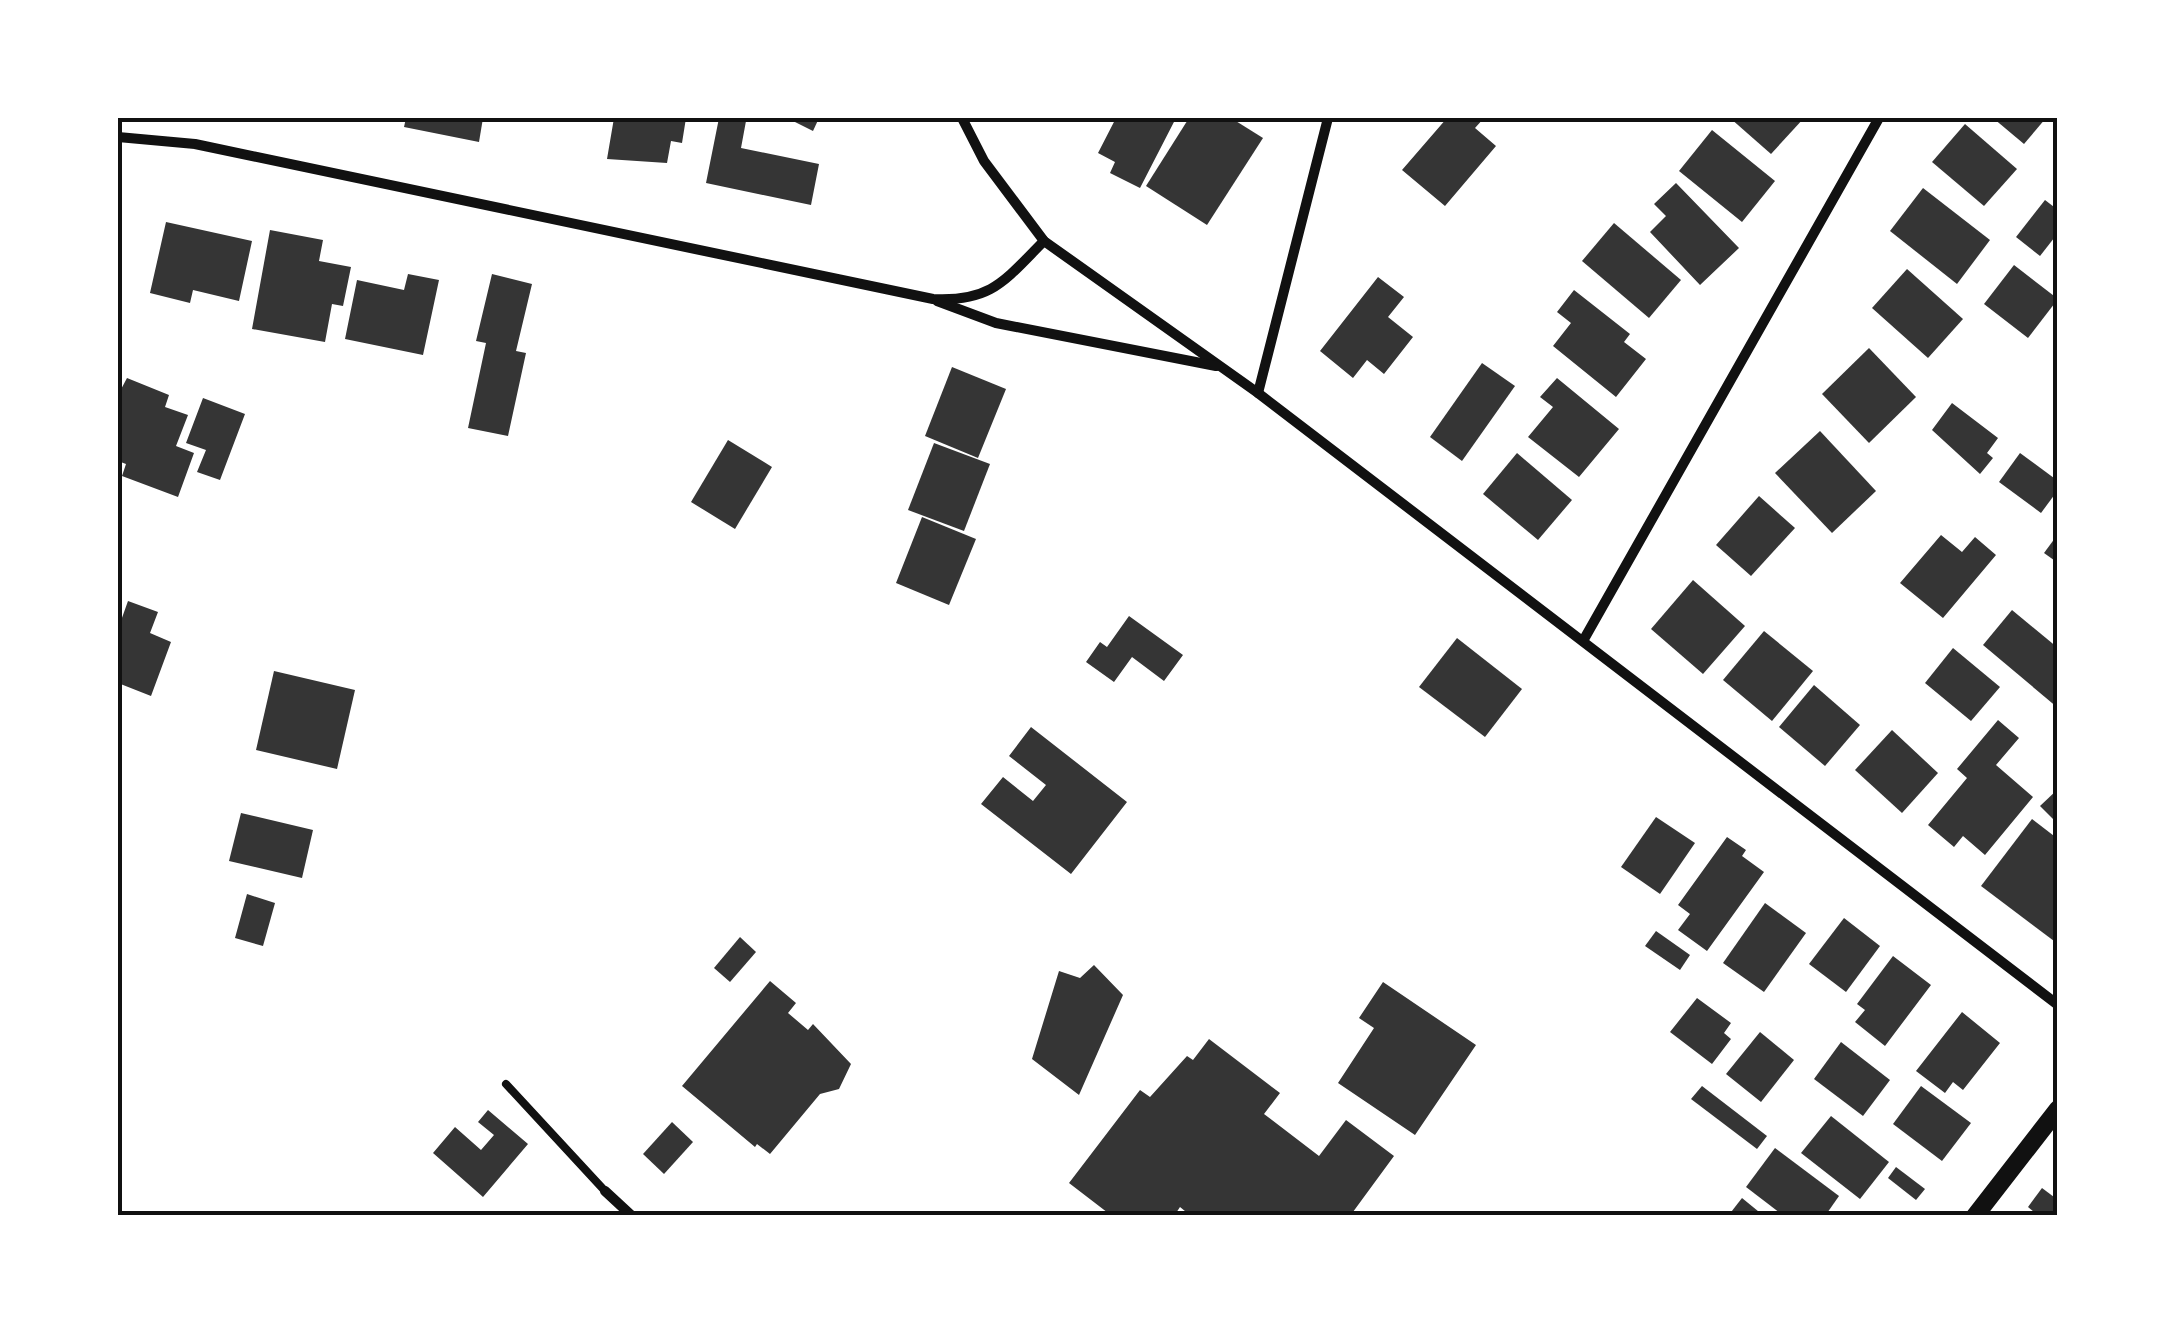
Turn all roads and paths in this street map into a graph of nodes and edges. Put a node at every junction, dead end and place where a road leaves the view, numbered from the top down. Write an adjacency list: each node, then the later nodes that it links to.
1 (962, 118): 5 (street)
2 (1328, 118): 8 (street)
3 (1878, 118): 9 (street)
4 (118, 137): 6 (street)
5 (1044, 240): 6 (street); 7 (street)
6 (933, 298): 7 (street)
7 (1222, 368): 8 (street)
8 (1258, 392): 9 (street)
9 (1583, 641): 10 (street)
10 (2058, 1005)
11 (506, 1084): 13 (lane)
12 (2058, 1110): 15 (street)
13 (604, 1192): 14 (street)
14 (632, 1216)
15 (1975, 1216)

